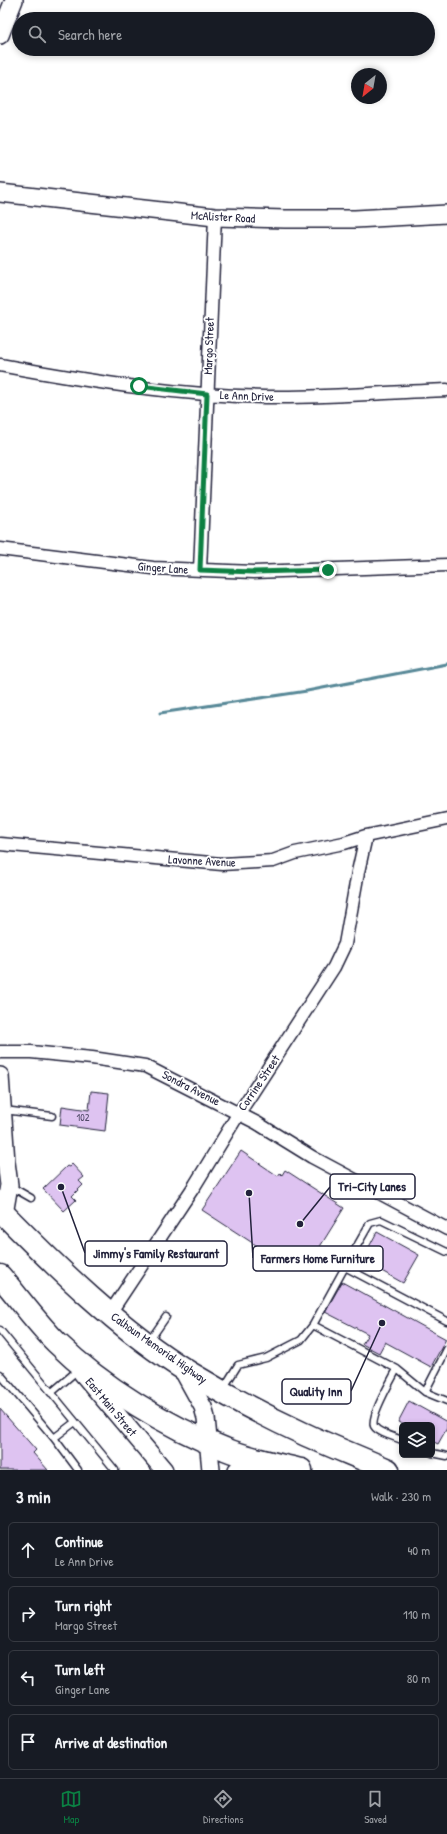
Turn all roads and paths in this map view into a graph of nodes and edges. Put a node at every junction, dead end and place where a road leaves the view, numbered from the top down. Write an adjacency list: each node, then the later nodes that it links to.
1 (14, 0): 2 (street)
2 (0, 34)
3 (0, 193): 5 (street, McAlister Road)
4 (447, 214): 5 (street, McAlister Road)
5 (215, 217): 8 (street, Margo Street)
6 (0, 365): 8 (street, Le Ann Drive)
7 (447, 390): 8 (street, Le Ann Drive)
8 (207, 394): 11 (street, Margo Street)
9 (0, 549): 11 (street, Ginger Lane)
10 (447, 565): 11 (street, Ginger Lane)
11 (200, 570)
12 (447, 819): 13 (street, Lavonne Avenue)
13 (366, 836): 14 (street, Lavonne Avenue); 18 (street, Corrine Street)
14 (0, 844)
15 (0, 1052): 18 (street, Sondra Avenue)
16 (0, 1076): 17 (street)
17 (2, 1110): 19 (lane); 20 (street)
18 (239, 1113): 23 (street, Sondra Avenue); 24 (street, Corrine Street)
19 (52, 1116)
20 (5, 1183): 21 (lane); 22 (street)
21 (31, 1198)
22 (2, 1212): 29 (highway, Calhoun Memorial Highway)
23 (447, 1230)
24 (158, 1239): 26 (lane); 29 (street, Corrine Street)
25 (447, 1252): 27 (lane)
26 (178, 1255)
27 (345, 1267): 31 (lane); 32 (lane)
28 (4, 1284): 34 (highway)
29 (110, 1313): 35 (highway, Calhoun Memorial Highway)
30 (166, 1317): 35 (lane)
31 (447, 1321)
32 (313, 1325): 39 (lane); 41 (lane)
33 (0, 1330): 43 (lane)
34 (57, 1343): 38 (street, East Main Street); 48 (highway)
35 (148, 1344): 37 (highway, Calhoun Memorial Highway)
36 (447, 1349): 42 (lane)
37 (181, 1367): 41 (highway, Calhoun Memorial Highway); 48 (street)
38 (79, 1369): 43 (lane); 55 (street, East Main Street)
39 (397, 1369): 42 (lane); 47 (lane)
40 (0, 1374): 46 (lane)
41 (222, 1391): 58 (highway, Calhoun Memorial Highway)
42 (424, 1392): 44 (lane)
43 (51, 1393): 45 (lane)
44 (447, 1401)
45 (75, 1422): 46 (lane); 54 (lane)
46 (54, 1438): 53 (lane)
47 (399, 1439)
48 (208, 1442): 51 (highway); 56 (street)
49 (435, 1453): 50 (lane)
50 (447, 1456)
51 (265, 1461): 52 (highway); 57 (street)
52 (291, 1469)
53 (78, 1470)
54 (115, 1470)
55 (164, 1470)
56 (211, 1470)
57 (237, 1470)
58 (388, 1470)

